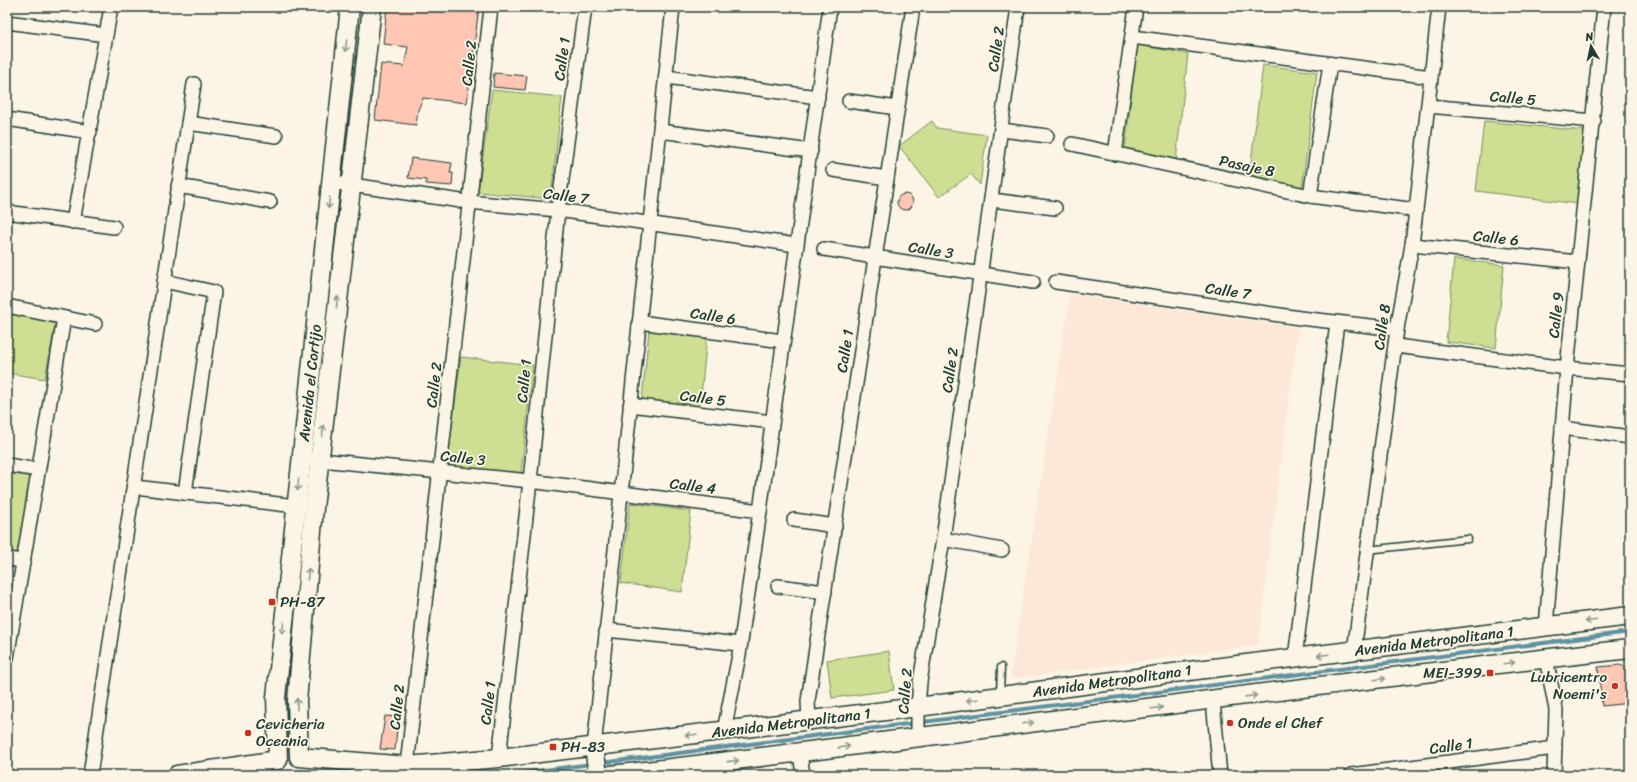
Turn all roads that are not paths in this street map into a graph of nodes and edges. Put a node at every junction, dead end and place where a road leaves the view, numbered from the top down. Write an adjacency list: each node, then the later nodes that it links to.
1 (111, 7): 14 (street)
2 (350, 7): 37 (street, Avenida el Cortijo, one-way to 37)
3 (372, 7): 38 (street, Avenida el Cortijo)
4 (491, 7): 43 (street, Calle 2)
5 (585, 7): 45 (street, Calle 1)
6 (673, 7): 17 (street)
7 (830, 7): 20 (street)
8 (913, 7): 23 (street, Calle 1)
9 (1018, 7): 27 (street, Calle 2)
10 (1136, 7): 15 (street)
11 (1439, 7): 18 (street, Calle 8)
12 (1604, 7): 25 (street, Calle 9)
13 (7, 22): 14 (street)
14 (106, 35): 29 (street)
15 (1132, 37): 16 (street); 34 (street)
16 (1330, 64): 18 (street); 40 (street)
17 (666, 77): 20 (street); 28 (street)
18 (1432, 77): 22 (street, Calle 8)
19 (194, 84): 26 (street)
20 (818, 97): 33 (street)
21 (849, 101): 23 (street)
22 (1428, 106): 25 (street, Calle 5); 46 (street, Calle 8)
23 (897, 108): 36 (street, Calle 1)
24 (7, 119): 29 (street)
25 (1594, 121): 55 (street, Calle 9)
26 (188, 123): 30 (street); 39 (street)
27 (1002, 130): 31 (street); 41 (street, Calle 2)
28 (660, 131): 33 (street); 49 (street)
29 (90, 132): 48 (street)
30 (276, 136)
31 (1047, 136)
32 (1072, 144): 34 (street, Pasaje 8)
33 (811, 150): 51 (street)
34 (1115, 154): 40 (street, Pasaje 8)
35 (832, 170): 36 (street)
36 (887, 178): 54 (street, Calle 1)
37 (331, 182): 38 (street, Calle 7); 74 (street, Avenida el Cortijo, one-way to 74)
38 (351, 185): 43 (street, Calle 7); 75 (street, Avenida el Cortijo, one-way to 38)
39 (178, 186): 42 (street); 57 (street)
40 (1310, 196): 46 (street, Pasaje 8)
41 (992, 200): 44 (street); 56 (street, Calle 2)
42 (270, 202)
43 (468, 202): 45 (street, Calle 7); 78 (street, Calle 2)
44 (1055, 208)
45 (558, 210): 49 (street, Calle 7); 79 (street, Calle 1)
46 (1416, 210): 52 (street, Calle 8)
47 (7, 212): 48 (street)
48 (73, 222): 50 (street)
49 (650, 225): 51 (street, Calle 7); 62 (street)
50 (114, 227)
51 (796, 245): 66 (street)
52 (1412, 245): 55 (street, Calle 6); 65 (street, Calle 8)
53 (824, 249): 54 (street, Calle 3)
54 (875, 258): 56 (street, Calle 3); 86 (street, Calle 1)
55 (1578, 262): 68 (street, Calle 9)
56 (981, 275): 58 (street, Calle 3); 87 (street, Calle 2)
57 (164, 281): 80 (street); 82 (street)
58 (1033, 282)
59 (1056, 282): 63 (street, Calle 7)
60 (7, 306): 61 (street)
61 (64, 318): 64 (street); 77 (street)
62 (639, 322): 66 (street, Calle 6); 70 (street)
63 (1337, 323): 65 (street, Calle 7); 102 (street)
64 (95, 324)
65 (1397, 329): 67 (street, Calle 8)
66 (783, 341): 71 (street)
67 (1396, 346): 68 (street); 90 (street, Calle 8)
68 (1567, 368): 69 (street); 72 (street, Calle 9)
69 (1630, 374)
70 (630, 405): 71 (street, Calle 5); 81 (street)
71 (772, 422): 84 (street)
72 (1562, 428): 73 (street); 96 (street, Calle 9)
73 (1630, 437)
74 (302, 457): 75 (street, Calle 3); 83 (street, Avenida el Cortijo, one-way to 83)
75 (320, 460): 78 (street, Calle 3); 113 (street, Avenida el Cortijo, one-way to 75)
76 (7, 465): 77 (street)
77 (38, 470): 92 (street)
78 (439, 472): 79 (street, Calle 3); 117 (street, Calle 2)
79 (530, 481): 81 (street, Calle 3); 114 (street, Calle 1)
80 (135, 487): 82 (street); 119 (street)
81 (621, 492): 84 (street, Calle 4); 97 (street)
82 (184, 493): 83 (street)
83 (296, 506): 115 (street, Avenida el Cortijo, one-way to 115)
84 (760, 510): 98 (street)
85 (794, 520): 86 (street)
86 (835, 526): 94 (street, Calle 1)
87 (943, 539): 89 (street); 106 (street, Calle 2)
88 (1468, 539): 90 (lane)
89 (1002, 550)
90 (1368, 550): 100 (street, Calle 8)
91 (7, 559): 92 (street)
92 (24, 561): 101 (street)
93 (778, 586): 94 (street)
94 (825, 592): 108 (street, Calle 1)
95 (1630, 616): 96 (street, Avenida Metropolitana 1, one-way to 96)
96 (1546, 627): 100 (street, Avenida Metropolitana 1)
97 (606, 630): 98 (street); 116 (street)
98 (740, 644): 109 (street)
99 (1630, 649): 103 (street, Avenida Metropolitana 1)
100 (1354, 651): 102 (street, Avenida Metropolitana 1, one-way to 102)
101 (7, 658)
102 (1295, 658): 107 (street, Avenida Metropolitana 1)
103 (1546, 658): 105 (street, Avenida Metropolitana 1, one-way to 103); 111 (street)
104 (1001, 667): 107 (lane)
105 (1212, 701): 107 (street, Avenida Metropolitana 1, one-way to 105); 122 (street)
106 (918, 710): 107 (street, Avenida Metropolitana 1, one-way to 106); 108 (street, Avenida Metropolitana 1); 110 (street, Calle 2)
107 (1001, 712): 110 (street, Avenida Metropolitana 1)
108 (809, 721): 109 (street, Avenida Metropolitana 1)
109 (724, 731): 116 (street, Avenida Metropolitana 1, one-way to 116)
110 (918, 734): 112 (street, Avenida Metropolitana 1, one-way to 110)
111 (1555, 748): 118 (street, Calle 1); 124 (street)
112 (800, 754): 116 (street, Avenida Metropolitana 1, one-way to 112); 121 (street)
113 (299, 756): 115 (street, Avenida Metropolitana 1); 117 (street, Avenida Metropolitana 1)
114 (499, 758): 116 (street, Avenida Metropolitana 1); 117 (street, Avenida Metropolitana 1)
115 (278, 760): 120 (street, Avenida Metropolitana 1)
116 (599, 764)
117 (407, 766)
118 (1416, 771): 123 (street, Calle 1)
119 (90, 775)
120 (177, 775)
121 (803, 775)
122 (1220, 775)
123 (1351, 775)
124 (1554, 775)

